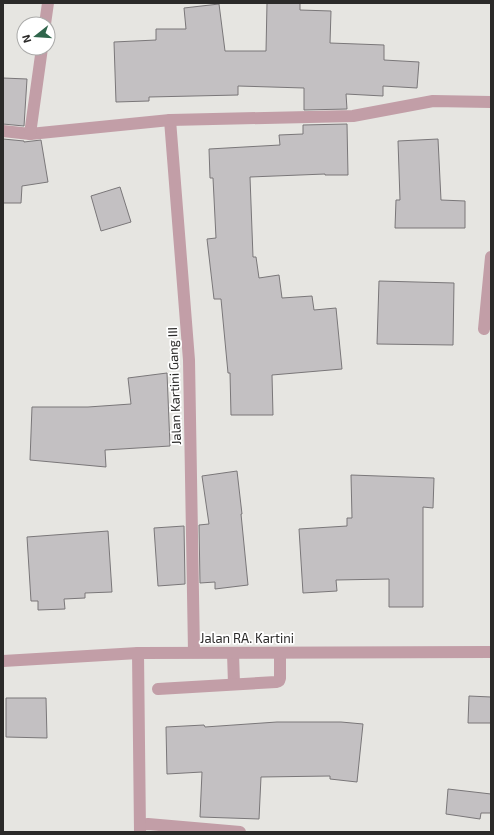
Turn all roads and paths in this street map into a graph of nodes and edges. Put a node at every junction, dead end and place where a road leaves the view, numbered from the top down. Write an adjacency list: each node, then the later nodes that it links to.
1 (48, 3): 2 (street)
2 (46, 16)
3 (41, 56): 7 (street)
4 (491, 102): 5 (street)
5 (170, 120): 7 (street); 10 (street, Jalan Kartini Gang III)
6 (3, 131): 7 (street)
7 (30, 134)
8 (491, 257): 9 (street)
9 (484, 329)
10 (194, 652): 12 (street, Jalan RA. Kartini); 13 (street, Jalan RA. Kartini)
11 (491, 652): 14 (street, Jalan RA. Kartini)
12 (138, 653): 15 (street, Jalan RA. Kartini); 18 (street)
13 (233, 653): 14 (street, Jalan RA. Kartini); 16 (street)
14 (280, 653): 16 (street)
15 (3, 661)
16 (234, 684): 17 (street)
17 (158, 689)
18 (140, 829): 19 (street)
19 (240, 832)

